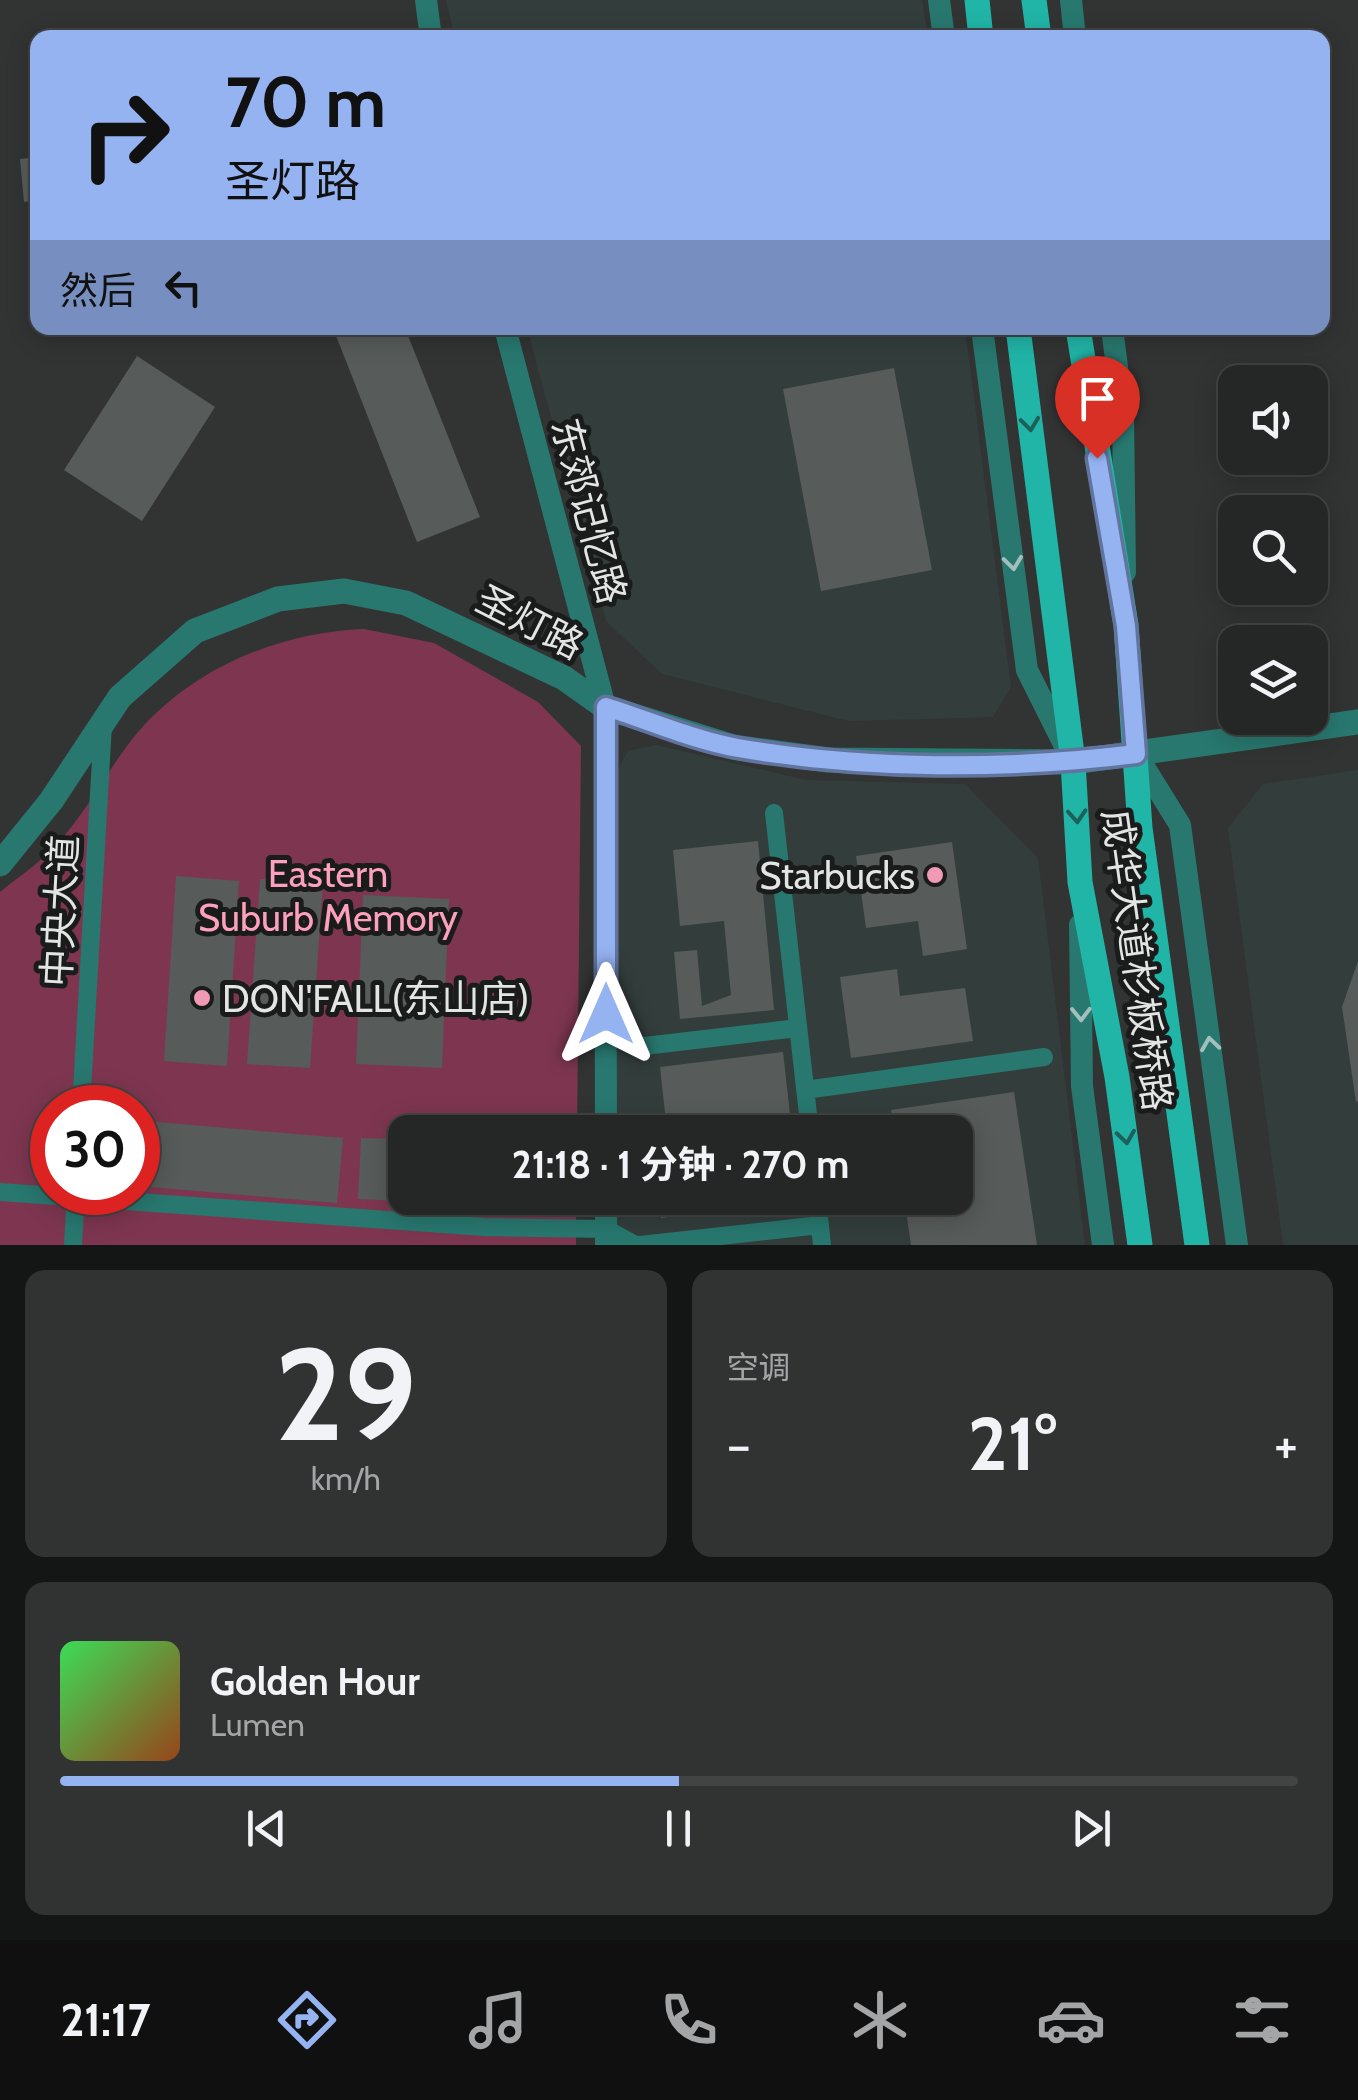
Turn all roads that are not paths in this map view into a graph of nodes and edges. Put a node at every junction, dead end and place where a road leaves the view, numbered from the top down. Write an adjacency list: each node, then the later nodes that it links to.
1 (426, 0): 6 (street)
2 (939, 0): 7 (street)
3 (976, 0): 8 (main road)
4 (1034, 0): 9 (main road)
5 (1071, 0): 10 (street)
6 (430, 30)
7 (943, 30)
8 (980, 30)
9 (1038, 30)
10 (1075, 30)
11 (507, 335): 17 (street, 东郊记忆路)
12 (983, 335): 21 (street, one-way to 21)
13 (1019, 335): 21 (main road, 成华大道杉板桥路, one-way to 21)
14 (1079, 335): 16 (main road, 成华大道杉板桥路)
15 (1113, 335): 16 (street)
16 (1126, 626): 20 (main road, 成华大道杉板桥路)
17 (606, 707): 18 (street, 圣灯路); 21 (street, 圣灯路); 30 (street, 东郊记忆路)
18 (104, 718): 23 (street, 圣灯路); 28 (street, 中央大道)
19 (1358, 722): 20 (street, 圣灯路)
20 (1136, 754): 21 (street, 圣灯路); 45 (main road, 成华大道杉板桥路); 46 (street, one-way to 20)
21 (1073, 762): 24 (main road, 成华大道杉板桥路, one-way to 24)
22 (774, 813): 25 (street)
23 (0, 864)
24 (1080, 882): 43 (street, one-way to 43); 44 (main road, 成华大道杉板桥路, one-way to 44)
25 (798, 1028): 26 (street); 29 (street)
26 (636, 1047)
27 (1044, 1057): 29 (street)
28 (82, 1085)
29 (805, 1090): 31 (street)
30 (606, 1115)
31 (808, 1115)
32 (0, 1192): 33 (street)
33 (30, 1193)
34 (160, 1203): 38 (street)
35 (75, 1215): 40 (street)
36 (819, 1215): 37 (street)
37 (820, 1225): 41 (street); 42 (street)
38 (485, 1236): 39 (street)
39 (606, 1237): 41 (street)
40 (73, 1245)
41 (637, 1245)
42 (822, 1245)
43 (1103, 1245)
44 (1140, 1245)
45 (1197, 1245)
46 (1237, 1245)

